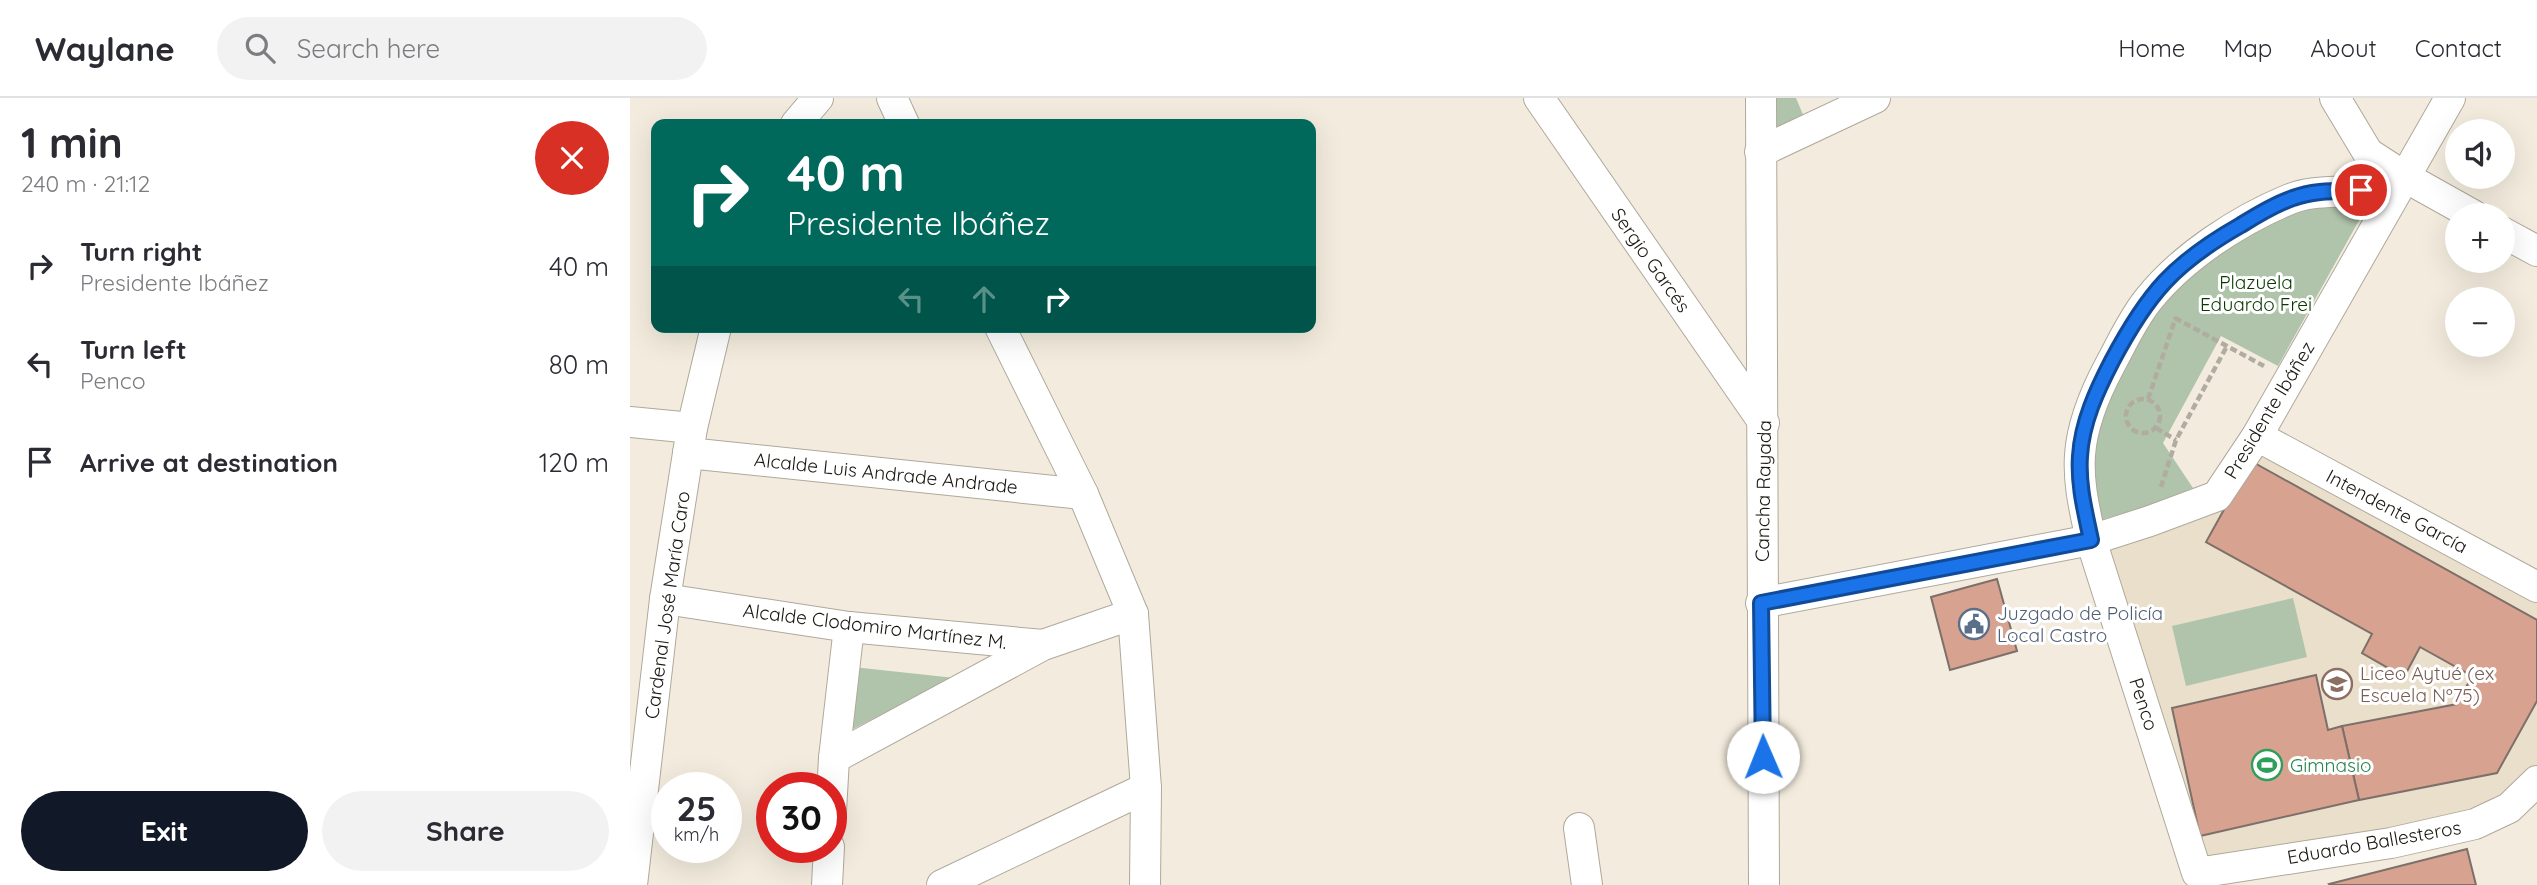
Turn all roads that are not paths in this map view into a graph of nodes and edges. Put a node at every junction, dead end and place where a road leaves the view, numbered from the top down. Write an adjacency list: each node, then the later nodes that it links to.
1 (817, 98): 8 (street)
2 (892, 98): 9 (street)
3 (1539, 98): 18 (street, Sergio Garcés)
4 (1761, 98): 10 (street, Cancha Rayada)
5 (1875, 98): 10 (street)
6 (2334, 98): 11 (street)
7 (2450, 98): 11 (street, Presidente Ibáñez)
8 (800, 119)
9 (902, 119)
10 (1760, 152): 18 (street, Cancha Rayada)
11 (2405, 177): 12 (street); 19 (street, Presidente Ibáñez); 22 (street, Penco)
12 (2452, 203)
13 (2515, 239): 14 (street)
14 (2537, 251)
15 (715, 333): 20 (street, Cardenal José María Caro)
16 (1003, 333): 21 (street)
17 (630, 422): 20 (street, Alcalde Luis Andrade Andrade)
18 (1764, 423): 25 (street, Cancha Rayada)
19 (2258, 436): 22 (street, Presidente Ibáñez); 23 (street, Intendente García)
20 (690, 441): 21 (street, Alcalde Luis Andrade Andrade); 24 (street, Cardenal José María Caro)
21 (1083, 494): 26 (street)
22 (2091, 540): 25 (street, Presidente Ibáñez); 35 (street, Penco)
23 (2537, 587)
24 (665, 599): 27 (street, Alcalde Clodomiro Martínez M.); 36 (street, Cardenal José María Caro)
25 (1761, 603): 41 (street, Cancha Rayada)
26 (1133, 614): 28 (street); 32 (street)
27 (849, 627): 28 (street, Alcalde Clodomiro Martínez M.); 29 (street)
28 (1043, 645): 29 (street)
29 (834, 758): 30 (street)
30 (833, 772)
31 (2537, 781): 35 (street, Eduardo Ballesteros)
32 (1146, 788): 38 (street); 39 (street)
33 (1580, 828): 40 (street)
34 (828, 863): 37 (street)
35 (2197, 873)
36 (632, 885)
37 (827, 885)
38 (942, 885)
39 (1145, 885)
40 (1587, 885)
41 (1764, 885)

